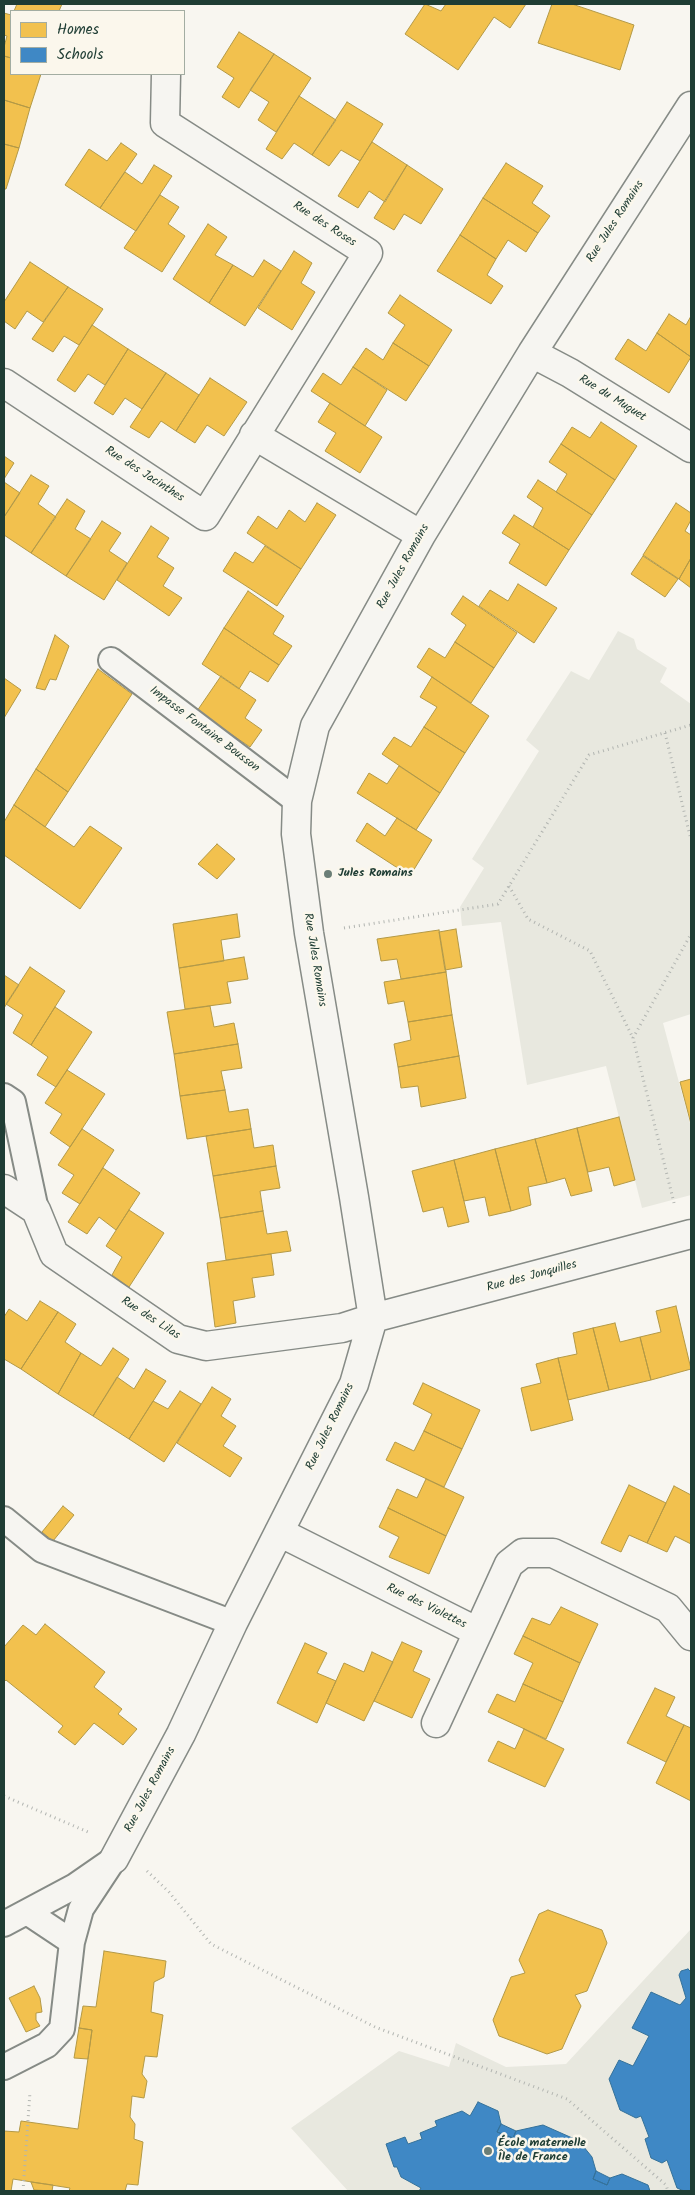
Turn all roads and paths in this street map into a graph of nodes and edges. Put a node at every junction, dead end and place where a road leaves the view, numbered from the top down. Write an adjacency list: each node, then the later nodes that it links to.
1 (166, 75): 5 (street, Rue des Roses)
2 (691, 106): 3 (street, Rue Jules Romains)
3 (532, 353): 6 (street, Rue du Muguet); 7 (street, Rue Jules Romains)
4 (4, 383): 5 (street, Rue des Jacinthes)
5 (254, 435): 7 (street)
6 (691, 448)
7 (421, 535): 11 (street, Rue Jules Romains)
8 (111, 660): 11 (lane, Impasse Fontaine Bousson)
9 (691, 726): 10 (path)
10 (665, 733): 12 (path); 13 (path)
11 (297, 801): 14 (street, Rue Jules Romains)
12 (691, 840)
13 (508, 885): 14 (path); 16 (path)
14 (309, 933): 21 (street, Rue Jules Romains)
15 (691, 934): 16 (path)
16 (633, 1038): 20 (path)
17 (4, 1096): 19 (lane)
18 (4, 1189): 19 (street)
19 (36, 1210): 21 (street, Rue des Lilas)
20 (687, 1235): 21 (street, Rue des Jonquilles)
21 (373, 1318): 23 (street, Rue Jules Romains)
22 (4, 1518): 24 (lane)
23 (279, 1532): 24 (street, Rue Jules Romains); 25 (street, Rue des Violettes)
24 (233, 1623): 29 (street, Rue Jules Romains)
25 (478, 1632): 26 (street, Rue des Violettes); 27 (street)
26 (691, 1636)
27 (436, 1723)
28 (4, 1796): 29 (path)
29 (118, 1852): 30 (lane); 32 (lane); 36 (path)
30 (27, 1912): 31 (lane); 32 (lane)
31 (4, 1924)
32 (72, 1942): 33 (lane)
33 (32, 2053): 34 (lane); 35 (path)
34 (4, 2067)
35 (23, 2191)
36 (668, 2191)

